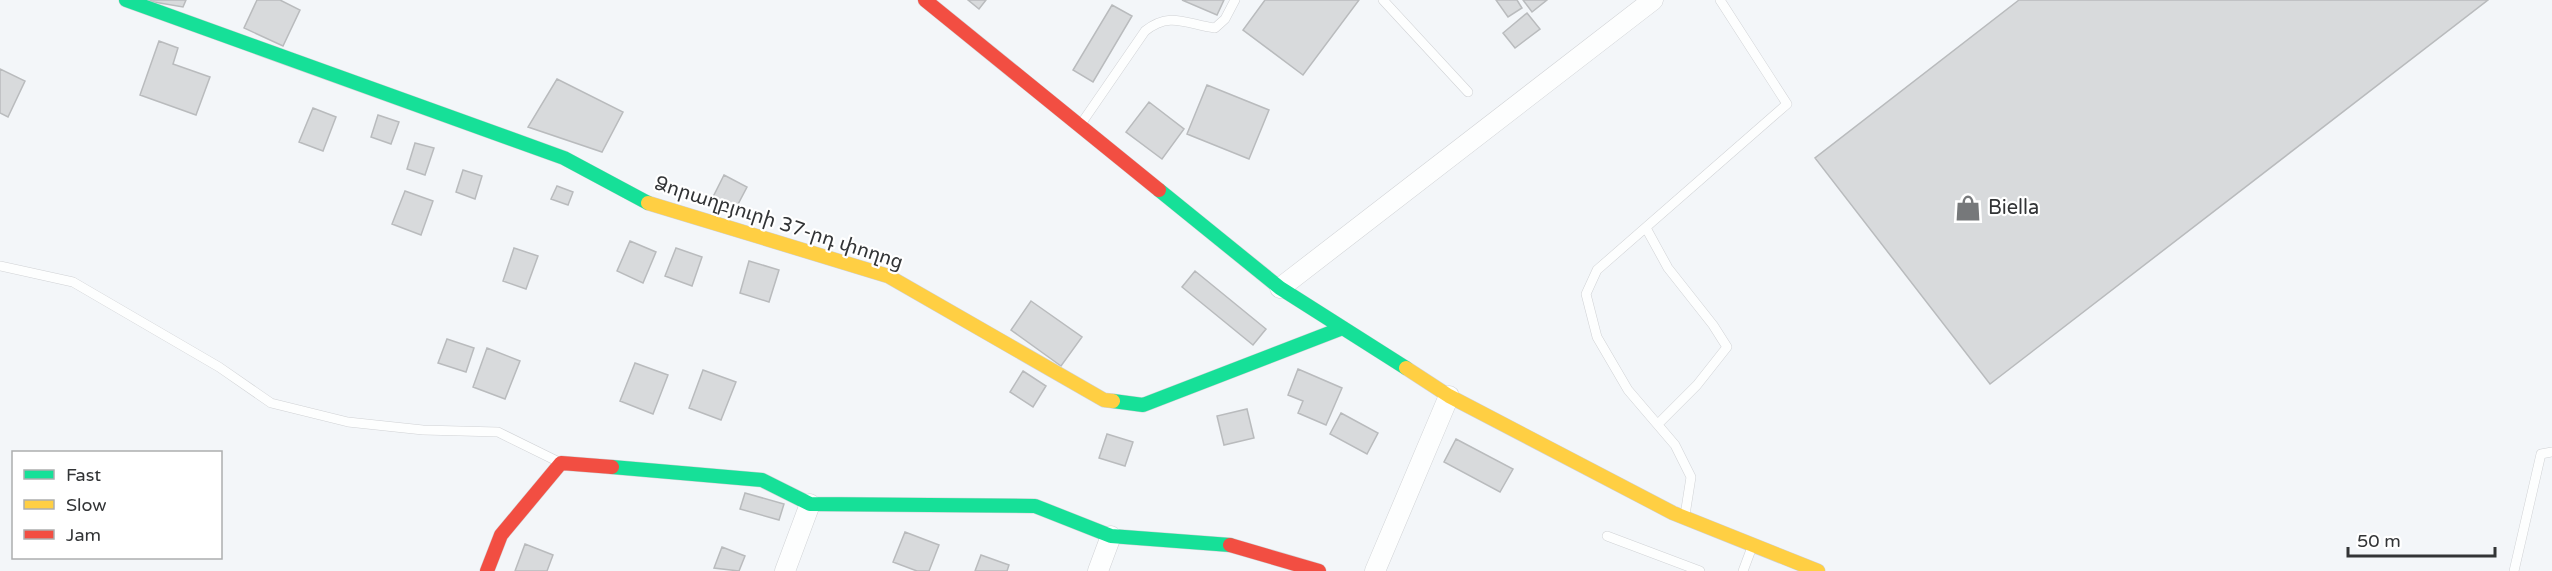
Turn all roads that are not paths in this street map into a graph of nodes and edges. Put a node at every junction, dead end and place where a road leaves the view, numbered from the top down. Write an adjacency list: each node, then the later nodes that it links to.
1 (126, 0): 12 (street, Ձորաղբյուրի 37-րդ փողոց)
2 (925, 0): 8 (street)
3 (1235, 0): 8 (lane)
4 (1383, 0): 7 (lane)
5 (1653, 0): 11 (street)
6 (1720, 0): 9 (lane)
7 (1468, 92)
8 (1080, 126): 11 (street)
9 (1646, 228): 14 (lane); 14 (lane)
10 (0, 266): 16 (lane)
11 (1280, 288): 12 (street)
12 (1341, 329): 13 (street)
13 (1449, 396): 18 (street); 26 (street)
14 (1658, 424): 18 (lane)
15 (2552, 452): 30 (lane)
16 (561, 463): 17 (street); 22 (street)
17 (810, 504): 19 (street); 23 (street)
18 (1684, 517): 21 (street)
19 (1111, 536): 24 (street); 25 (street)
20 (1607, 536): 27 (lane)
21 (1752, 545): 28 (lane); 29 (street)
22 (487, 571)
23 (785, 571)
24 (1098, 571)
25 (1320, 571)
26 (1375, 571)
27 (1700, 571)
28 (1743, 571)
29 (1818, 571)
30 (2514, 571)

